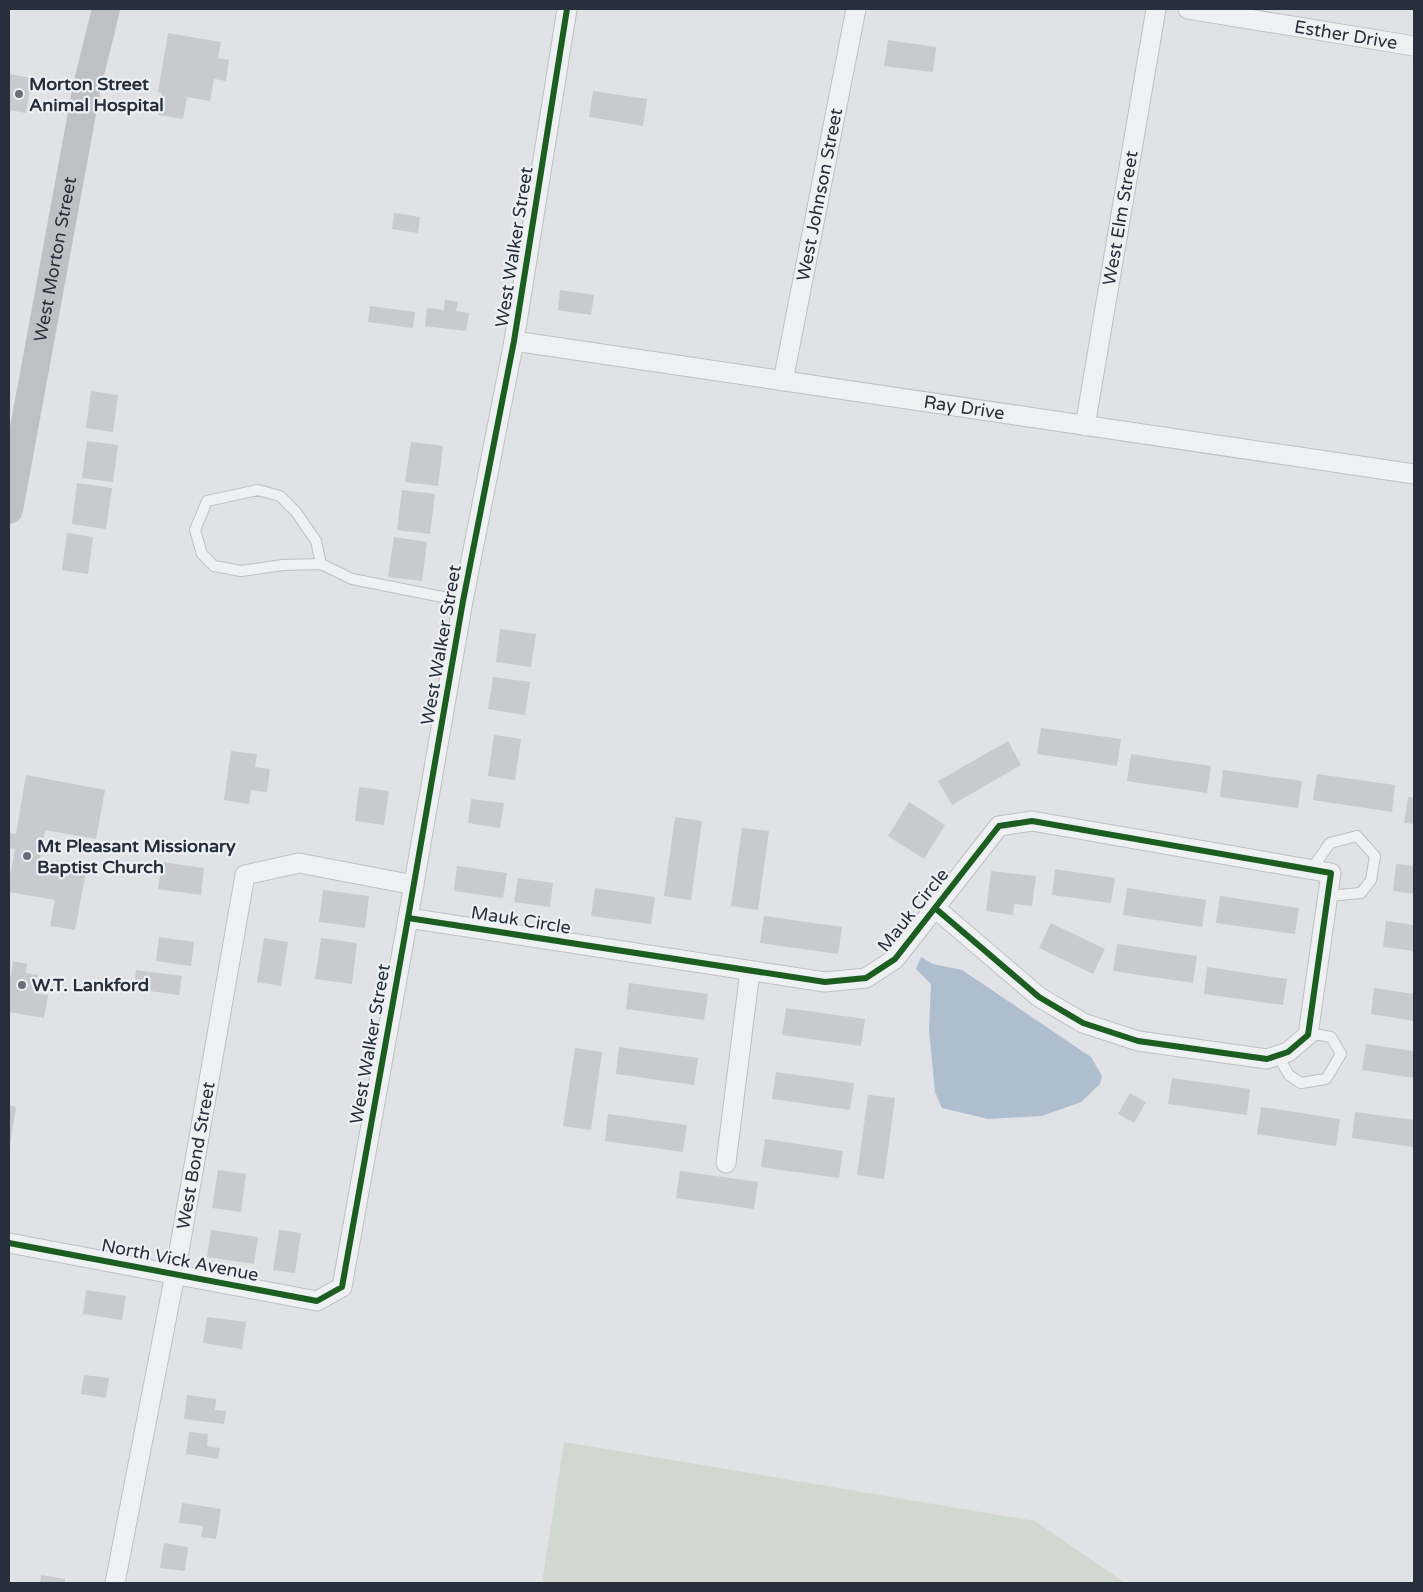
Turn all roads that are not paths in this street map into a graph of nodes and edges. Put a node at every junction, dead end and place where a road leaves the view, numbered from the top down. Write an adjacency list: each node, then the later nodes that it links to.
1 (106, 9): 11 (main road, West Morton Street)
2 (567, 9): 7 (street, West Walker Street)
3 (856, 9): 8 (street, West Johnson Street)
4 (1156, 9): 9 (street, West Elm Street)
5 (1188, 9): 6 (street, Esther Drive)
6 (1414, 46)
7 (514, 341): 8 (street, Ray Drive); 13 (street, West Walker Street)
8 (782, 381): 9 (street, Ray Drive)
9 (1085, 426): 10 (street, Ray Drive)
10 (1414, 474)
11 (9, 510)
12 (320, 564): 12 (lane); 13 (lane)
13 (463, 601): 15 (street, West Walker Street)
14 (1311, 870): 16 (street, Mauk Circle); 16 (lane); 17 (street, Mauk Circle)
15 (414, 885): 18 (street, West Walker Street); 24 (street, West Bond Street)
16 (1327, 896): 20 (street)
17 (935, 908): 19 (street, Mauk Circle); 21 (street)
18 (408, 918): 19 (street, Mauk Circle); 25 (street, West Walker Street)
19 (750, 971): 22 (street)
20 (1308, 1033): 21 (street); 21 (lane)
21 (1278, 1056)
22 (726, 1163)
23 (9, 1243): 24 (street, North Vick Avenue)
24 (175, 1274): 25 (street, North Vick Avenue); 26 (street, West Bond Street)
25 (342, 1287)
26 (115, 1583)

